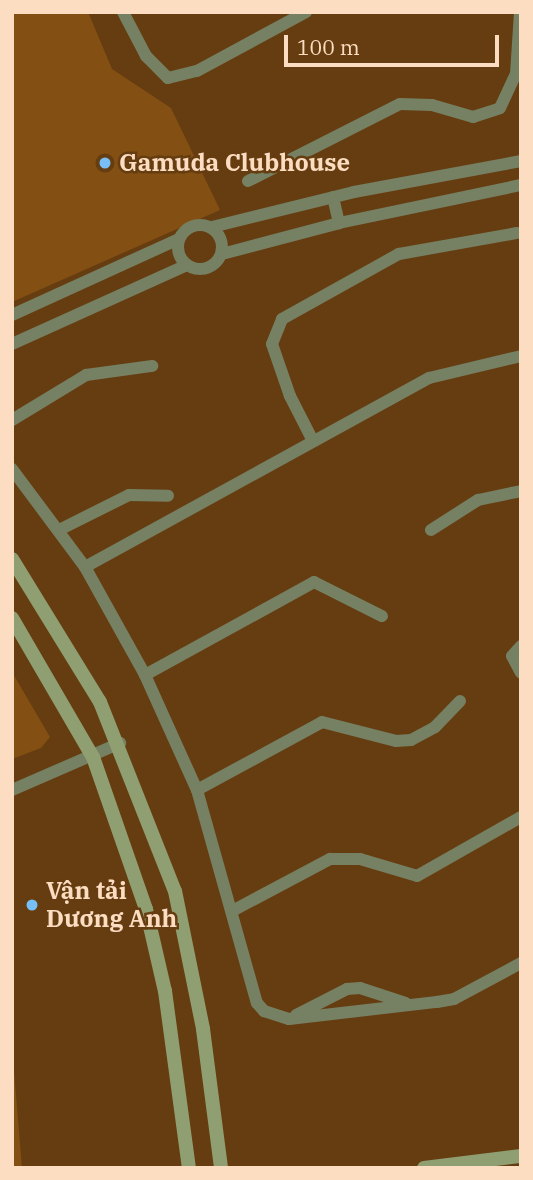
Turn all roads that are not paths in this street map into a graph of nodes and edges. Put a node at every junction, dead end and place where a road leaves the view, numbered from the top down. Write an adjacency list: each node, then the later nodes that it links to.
1 (122, 12): 2 (street)
2 (306, 12)
3 (520, 12): 5 (street)
4 (521, 160): 7 (street)
5 (248, 181)
6 (521, 185): 8 (street)
7 (333, 197): 8 (street); 9 (street)
8 (339, 223): 12 (street)
9 (212, 228): 11 (street); 12 (street)
10 (517, 233): 19 (street)
11 (179, 239): 13 (street); 14 (street)
12 (222, 254): 13 (street)
13 (187, 265): 15 (street)
14 (12, 315)
15 (12, 344)
16 (521, 356): 19 (street)
17 (152, 366): 18 (street)
18 (12, 420)
19 (313, 441): 26 (street)
20 (12, 469): 23 (street)
21 (521, 491): 24 (street)
22 (168, 496): 23 (street)
23 (59, 530): 26 (street)
24 (432, 530)
25 (12, 559): 33 (street)
26 (85, 567): 31 (street)
27 (382, 616): 31 (street)
28 (12, 618): 34 (street)
29 (521, 646): 30 (street)
30 (521, 673)
31 (145, 675): 35 (street)
32 (460, 701): 35 (street)
33 (120, 743): 34 (street); 44 (street)
34 (93, 757): 36 (street); 43 (street)
35 (197, 789): 38 (street)
36 (12, 790)
37 (521, 817): 38 (street)
38 (234, 910): 41 (street)
39 (521, 963): 40 (street)
40 (413, 1005): 41 (street); 41 (street)
41 (289, 1019)
42 (521, 1156): 45 (street)
43 (189, 1168)
44 (220, 1168)
45 (424, 1168)

